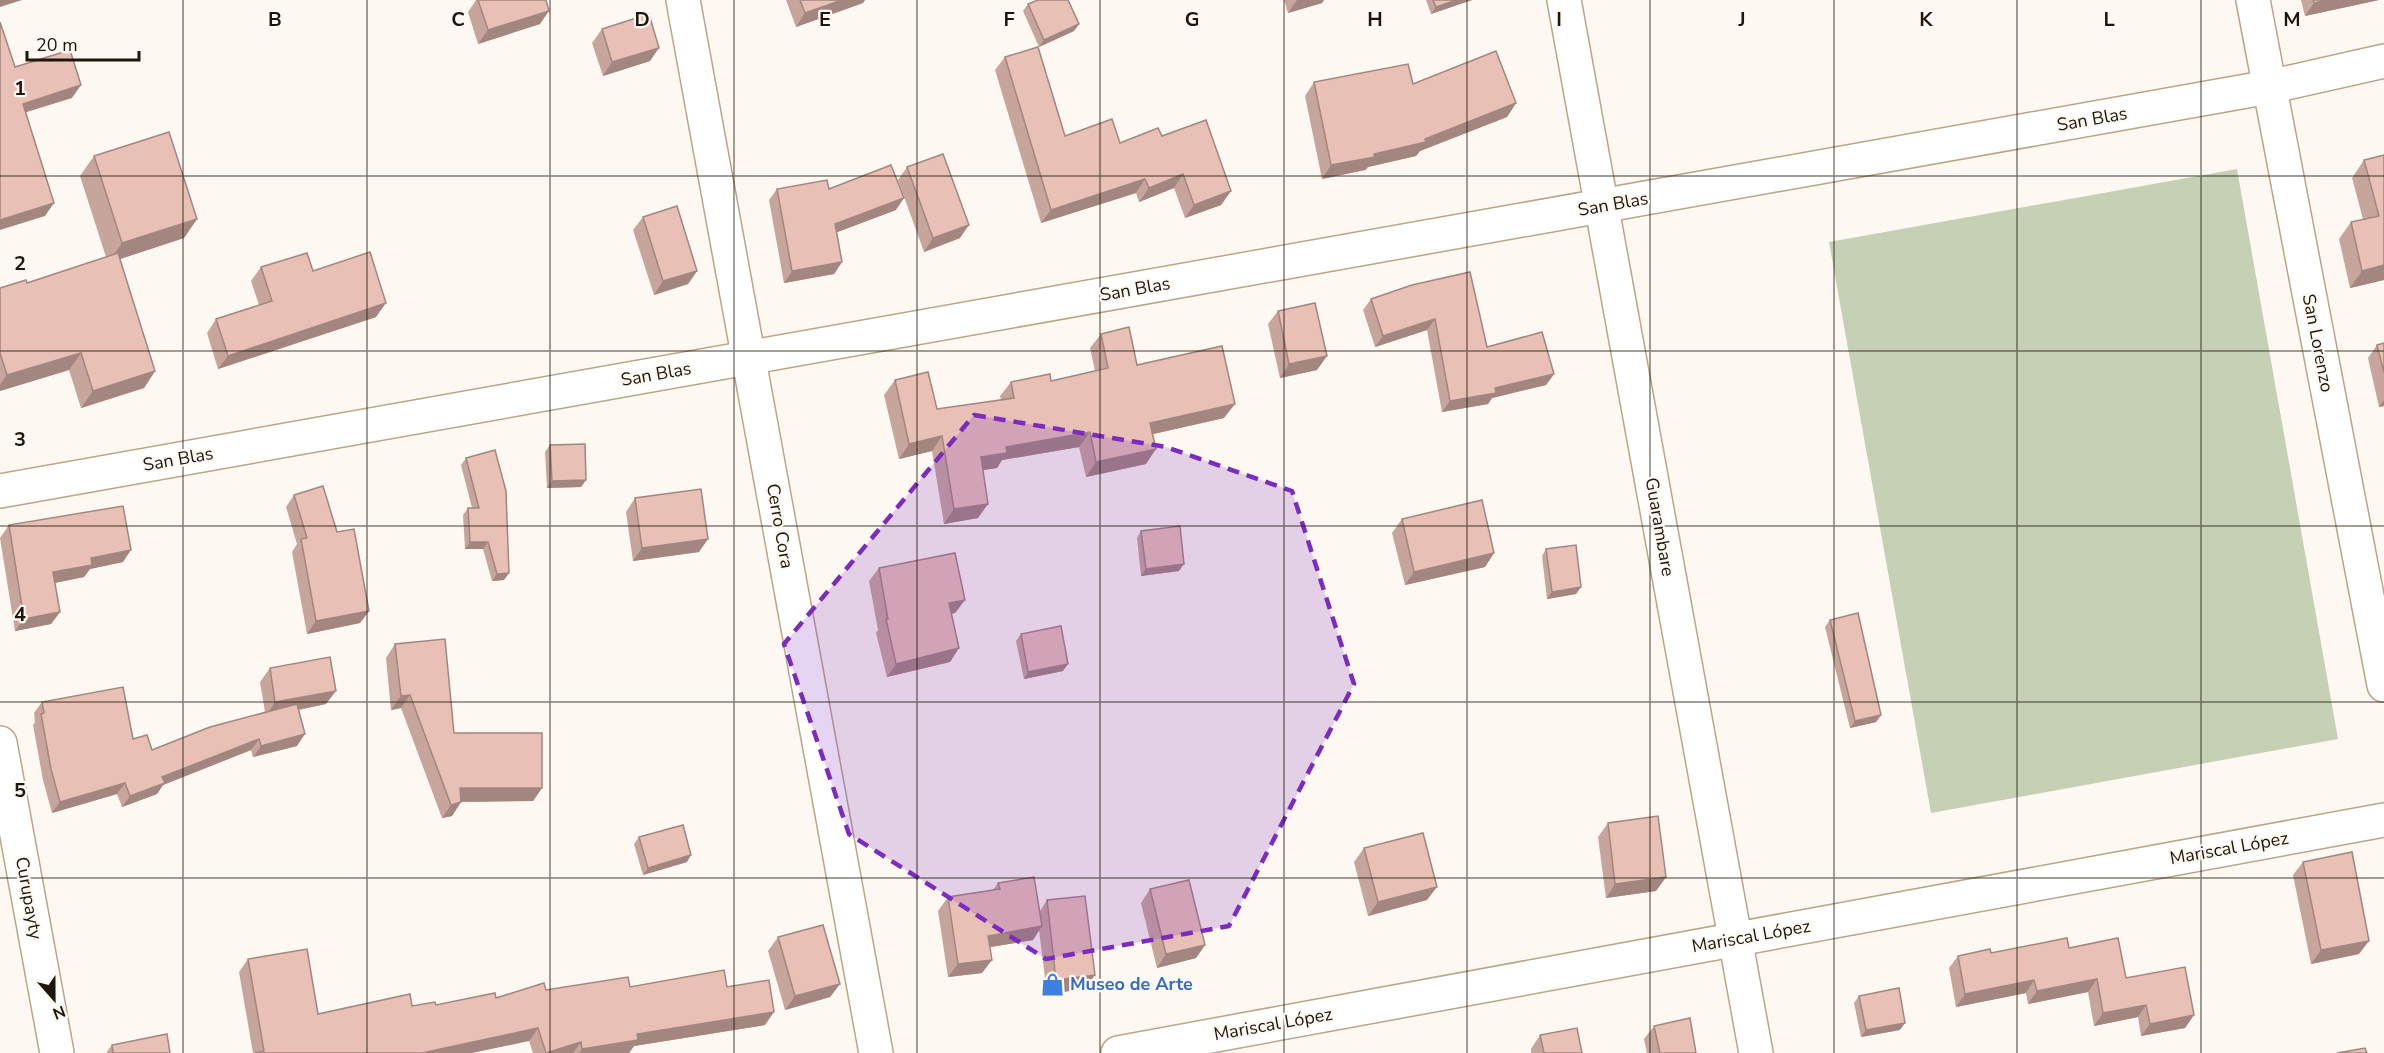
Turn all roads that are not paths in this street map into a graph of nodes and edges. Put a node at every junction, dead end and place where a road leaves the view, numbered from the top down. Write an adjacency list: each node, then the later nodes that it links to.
1 (683, 0): 7 (street, Cerro Cora)
2 (1564, 0): 6 (street, Guarambare)
3 (2253, 0): 5 (street, San Lorenzo)
4 (2384, 61): 5 (street, San Blas)
5 (2269, 87): 6 (street, San Blas); 9 (street, San Lorenzo)
6 (1601, 206): 7 (street, San Blas); 12 (street, Guarambare)
7 (749, 357): 8 (street, San Blas); 14 (street, Cerro Cora)
8 (0, 491)
9 (2384, 685)
10 (0, 743): 13 (street, Curupayty)
11 (2384, 820): 12 (street, Mariscal López)
12 (1735, 939): 15 (street, Mariscal López); 16 (street, Guarambare)
13 (57, 1053)
14 (876, 1053)
15 (1118, 1053)
16 (1756, 1053)

